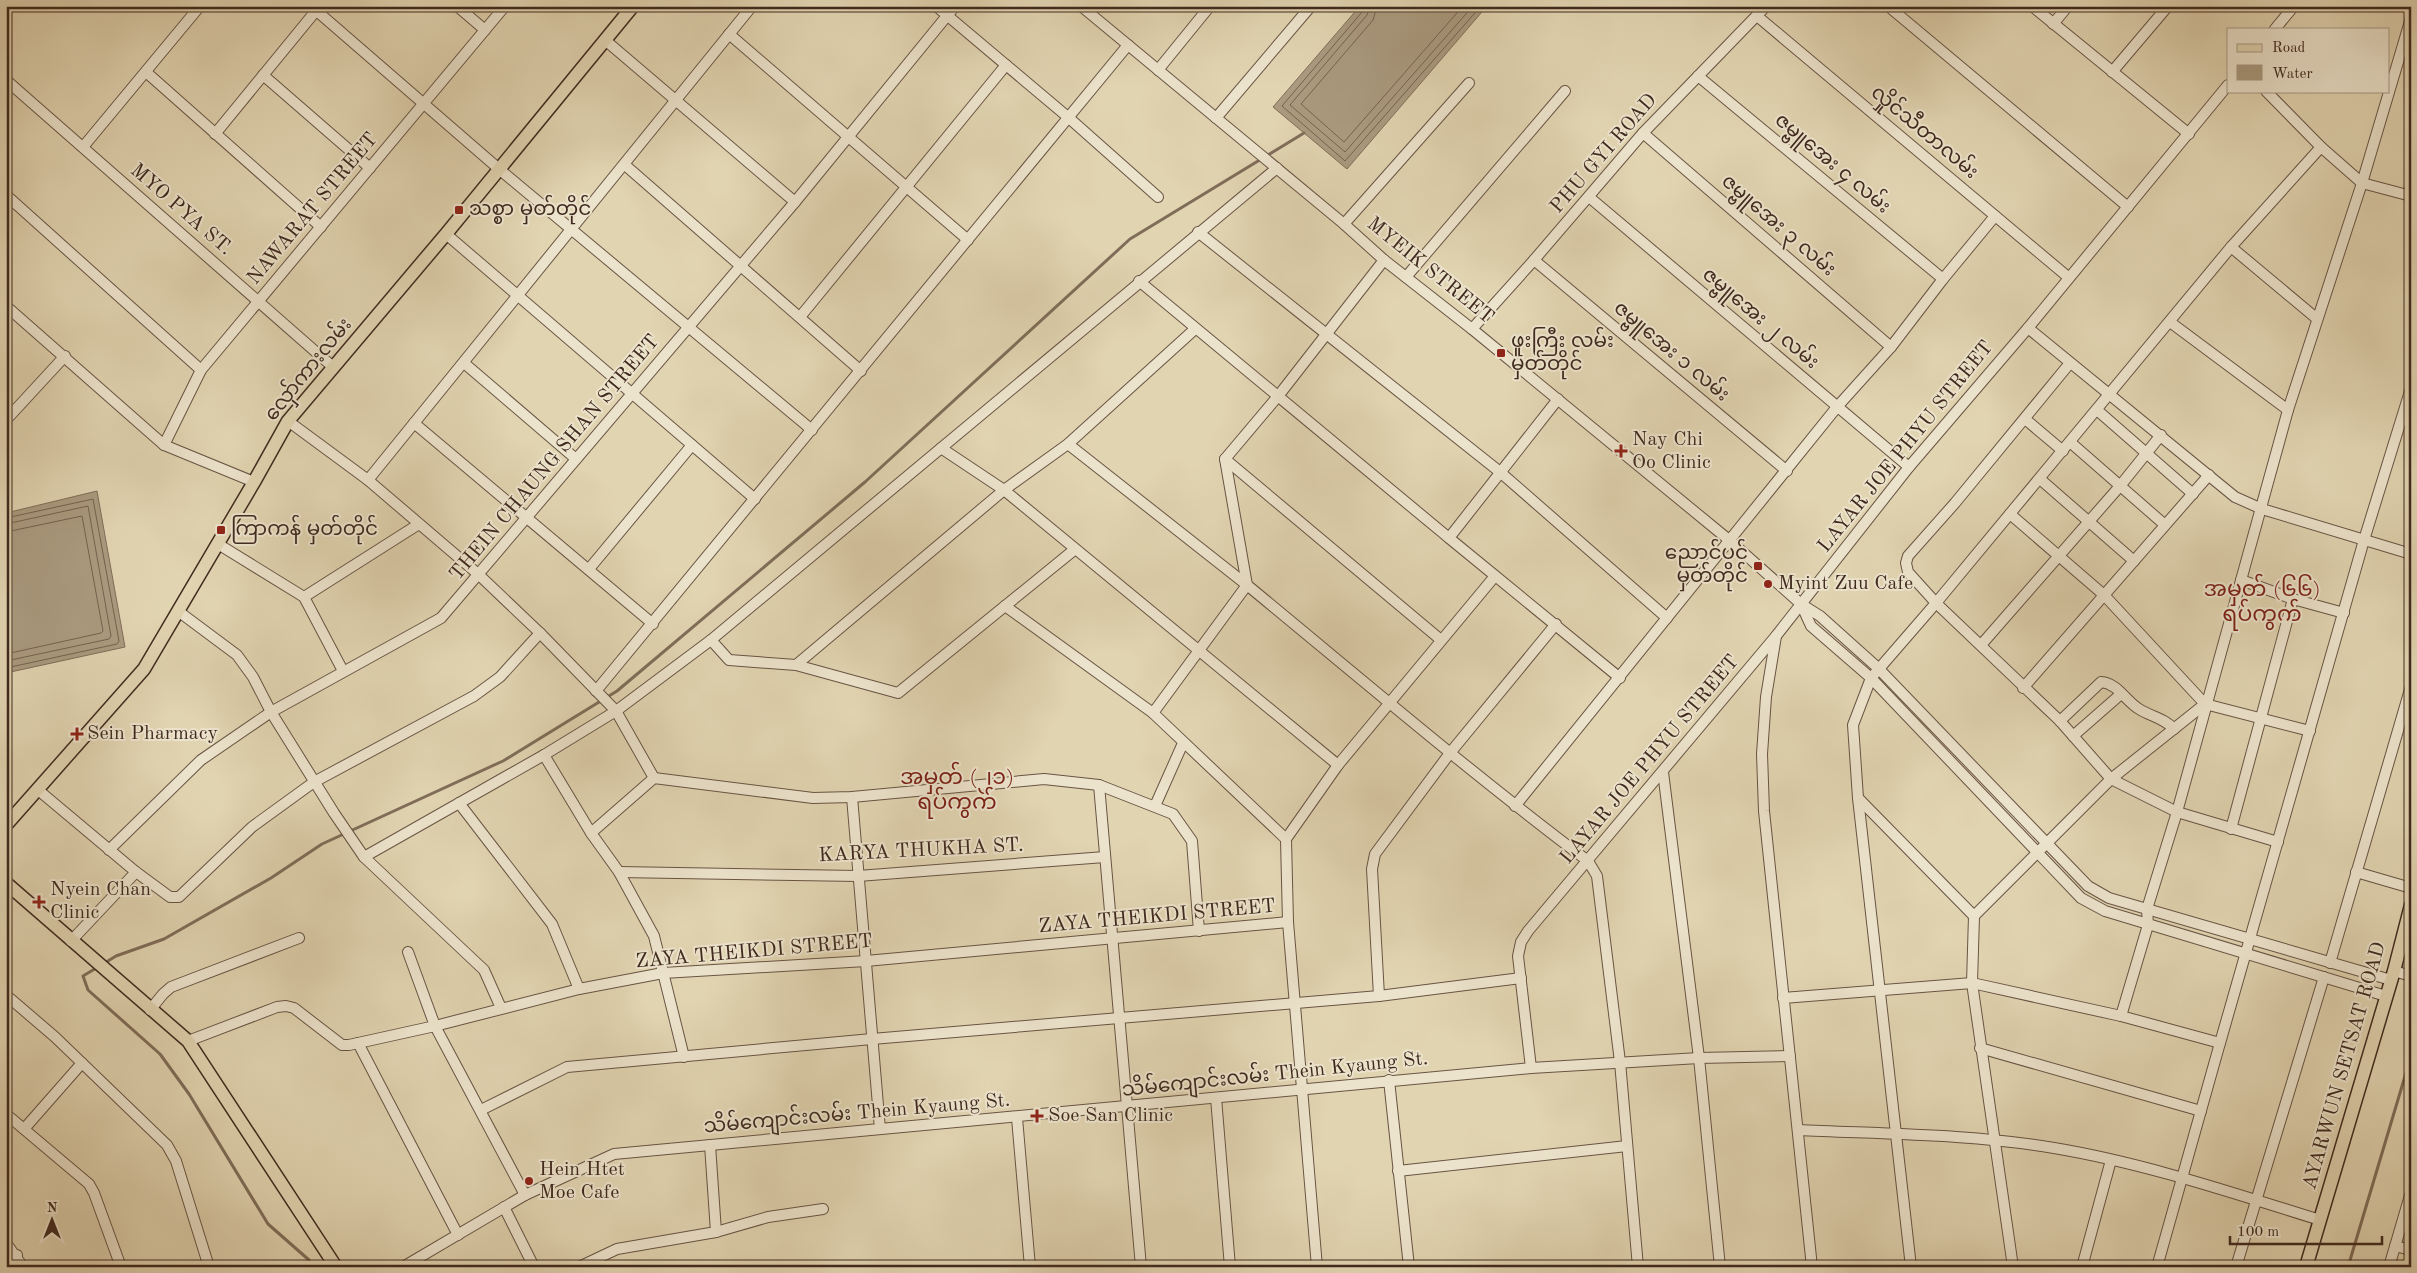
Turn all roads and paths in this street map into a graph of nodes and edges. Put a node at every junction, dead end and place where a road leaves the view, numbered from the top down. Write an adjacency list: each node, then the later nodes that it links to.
1 (184, 6): 18 (street)
2 (457, 6): 24 (street)
3 (505, 6): 24 (street, NAWARAT STREET)
4 (633, 6): 26 (main road, လှော်ကားလမ်း)
5 (752, 6): 25 (street)
6 (936, 6): 19 (street)
7 (955, 6): 19 (street, THEIN CHAUNG SHAN STREET)
8 (1210, 6): 29 (street)
9 (1311, 6): 44 (street)
10 (1766, 6): 20 (street, PHU GYI ROAD)
11 (1888, 6): 62 (street)
12 (2032, 6): 22 (street)
13 (2068, 6): 22 (street)
14 (2168, 6): 31 (street)
15 (2294, 6): 23 (street)
16 (316, 8): 32 (street); 42 (street)
17 (1086, 8): 27 (street, MYEIK STREET)
18 (197, 10): 30 (street)
19 (947, 16): 28 (street); 48 (street, THEIN CHAUNG SHAN STREET)
20 (1757, 16): 33 (street, PHU GYI ROAD); 63 (street, လှိုင်သီတာလမ်း)
21 (2411, 18): 37 (street)
22 (2053, 24): 31 (street)
23 (2276, 28)
24 (485, 30): 42 (street, NAWARAT STREET)
25 (729, 34): 41 (street); 48 (street)
26 (605, 40): 41 (street); 54 (main road, လှော်ကားလမ်း)
27 (1128, 45): 29 (street, MYEIK STREET); 43 (street)
28 (1006, 66): 43 (street); 56 (street)
29 (1158, 70): 44 (street, MYEIK STREET)
30 (146, 72): 46 (street); 49 (street)
31 (2112, 72): 47 (street)
32 (263, 75): 46 (street); 52 (street)
33 (1698, 76): 45 (street, PHU GYI ROAD); 76 (street, ဇမ္ဗူအေး ၄ လမ်း)
34 (6, 80): 49 (street, MYO PYA ST.)
35 (1469, 83): 64 (street)
36 (2227, 86): 47 (street, LAYAR JOE PHYU STREET)
37 (2390, 89)
38 (1565, 91): 74 (street)
39 (2267, 92): 50 (street)
40 (2389, 92): 55 (street)
41 (677, 101): 51 (street); 61 (street)
42 (424, 104): 52 (street, NAWARAT STREET); 54 (street)
43 (1069, 118): 59 (street); 69 (street)
44 (1216, 118): 53 (street, MYEIK STREET)
45 (1643, 132): 60 (street, PHU GYI ROAD); 89 (street, ဇမ္ဗူအေး ၃ လမ်း)
46 (215, 134): 65 (street)
47 (2188, 134): 62 (street, LAYAR JOE PHYU STREET)
48 (848, 137): 56 (street); 61 (street, THEIN CHAUNG SHAN STREET)
49 (83, 147): 79 (street, MYO PYA ST.)
50 (2321, 147): 55 (street); 70 (street)
51 (625, 165): 66 (street); 73 (street)
52 (370, 168): 65 (street, NAWARAT STREET)
53 (1277, 168): 64 (street, MYEIK STREET); 67 (street)
54 (499, 169): 66 (street); 68 (main road, လှော်ကားလမ်း)
55 (2362, 183): 58 (street); 82 (street)
56 (907, 187): 69 (street); 81 (street)
57 (6, 195): 94 (street)
58 (2411, 196)
59 (1158, 197)
60 (1589, 197): 72 (street, PHU GYI ROAD); 101 (street, ဇမ္ဗူအေး ၂ လမ်း)
61 (795, 202): 73 (street, THEIN CHAUNG SHAN STREET)
62 (2128, 207): 75 (street, LAYAR JOE PHYU STREET)
63 (1995, 216): 75 (street, လှိုင်သီတာလမ်း); 76 (street)
64 (1344, 224): 71 (street, MYEIK STREET)
65 (321, 227): 79 (street, NAWARAT STREET)
66 (572, 230): 78 (street); 84 (street)
67 (1198, 232): 77 (street); 88 (street)
68 (446, 234): 78 (street); 93 (main road, လှော်ကားလမ်း)
69 (968, 240): 95 (street)
70 (2231, 247): 82 (street); 83 (street)
71 (1384, 260): 74 (street, MYEIK STREET); 88 (street)
72 (1534, 260): 87 (street, PHU GYI ROAD); 120 (street, ဇမ္ဗူအေး ၁ လမ်း)
73 (741, 266): 81 (street); 84 (street, THEIN CHAUNG SHAN STREET)
74 (1406, 277): 87 (street, MYEIK STREET)
75 (2068, 278): 85 (street, LAYAR JOE PHYU STREET)
76 (1943, 279): 89 (street)
77 (1139, 281): 86 (street); 114 (street)
78 (518, 296): 91 (street); 97 (street)
79 (259, 301): 93 (street, MYO PYA ST.); 94 (street, NAWARAT STREET)
80 (6, 306): 90 (street)
81 (800, 317): 95 (street)
82 (2316, 318): 103 (street)
83 (2170, 322): 99 (street); 103 (street)
84 (689, 327): 97 (street, THEIN CHAUNG SHAN STREET); 108 (street)
85 (2028, 328): 92 (street); 119 (street, LAYAR JOE PHYU STREET)
86 (1195, 329): 98 (street); 111 (street)
87 (1472, 329): 100 (street, MYEIK STREET)
88 (1326, 335): 98 (street); 121 (street)
89 (1891, 347): 101 (street)
90 (65, 356): 104 (street); 112 (street)
91 (464, 363): 107 (street); 118 (street)
92 (2070, 363): 99 (street); 105 (street)
93 (333, 367): 106 (main road, လှော်ကားလမ်း)
94 (201, 370): 112 (street, NAWARAT STREET)
95 (861, 370): 108 (street)
96 (2411, 388): 138 (street)
97 (632, 394): 113 (street); 118 (street, THEIN CHAUNG SHAN STREET)
98 (1279, 395): 117 (street); 136 (street)
99 (2109, 396): 102 (street); 109 (street)
100 (1558, 399): 121 (street); 137 (street, MYEIK STREET)
101 (1837, 407): 119 (street, ဇမ္ဗူအေး ၂ လမ်း); 120 (street)
102 (2098, 410): 110 (street); 116 (street)
103 (2288, 410): 130 (street)
104 (7, 417)
105 (2025, 419): 115 (street); 152 (street)
106 (288, 421): 124 (street); 125 (main road, လှော်ကားလမ်း)
107 (414, 423): 124 (street); 132 (street)
108 (812, 430): 129 (street)
109 (2161, 435): 116 (street); 122 (street)
110 (2070, 442): 115 (street); 126 (street)
111 (1068, 444): 127 (street); 148 (street)
112 (164, 445): 125 (street)
113 (692, 445): 129 (street); 144 (street)
114 (941, 448): 127 (street); 162 (street)
115 (2063, 451): 123 (street)
116 (2147, 452): 126 (street); 128 (street)
117 (1224, 459): 148 (street); 163 (street)
118 (576, 460): 132 (street, THEIN CHAUNG SHAN STREET)
119 (1909, 467): 153 (street, LAYAR JOE PHYU STREET)
120 (1786, 471): 137 (street)
121 (1500, 472): 136 (street); 157 (street)
122 (2209, 476): 128 (street); 130 (street)
123 (2040, 479): 131 (street); 133 (street)
124 (368, 480): 134 (street)
125 (254, 482): 139 (main road, လှော်ကားလမ်း)
126 (2120, 486): 133 (street); 135 (street)
127 (1004, 490): 140 (street); 166 (street)
128 (2193, 494): 135 (street)
129 (755, 499): 158 (street)
130 (2262, 509): 138 (street); 147 (street)
131 (2010, 514): 142 (street); 152 (street)
132 (527, 518): 144 (street); 145 (street, THEIN CHAUNG SHAN STREET)
133 (2089, 522): 142 (street); 143 (street)
134 (419, 524): 145 (street); 150 (street)
135 (2166, 525): 143 (street)
136 (1450, 538): 146 (street)
137 (1729, 540): 153 (street, MYEIK STREET); 157 (street)
138 (2364, 540): 141 (street); 156 (street)
139 (218, 544): 150 (street); 155 (main road, လှော်ကားလမ်း)
140 (1074, 550): 154 (street); 165 (street)
141 (2411, 554)
142 (2058, 556): 149 (street); 164 (street)
143 (2134, 561): 149 (street)
144 (588, 569): 158 (street)
145 (478, 574): 160 (street); 168 (street, THEIN CHAUNG SHAN STREET)
146 (1495, 576): 159 (street); 163 (street)
147 (2241, 580): 151 (street); 176 (street)
148 (1247, 585): 165 (street); 175 (street)
149 (2104, 595): 172 (street); 176 (street)
150 (304, 597): 168 (street)
151 (2293, 599): 156 (street); 180 (street)
152 (1936, 603): 164 (street); 167 (street)
153 (1801, 604): 161 (street, LAYAR JOE PHYU STREET); 167 (street, MYEIK STREET); 170 (street)
154 (1005, 606): 166 (street); 179 (street)
155 (178, 611): 178 (street); 194 (main road, လှော်ကားလမ်း)
156 (2344, 612): 183 (street)
157 (1667, 618): 169 (street)
158 (653, 624): 173 (street)
159 (1556, 624): 169 (street); 186 (street)
160 (540, 633): 173 (street); 192 (street)
161 (1776, 636): 189 (street, LAYAR JOE PHYU STREET); 243 (street)
162 (711, 640): 166 (street); 177 (street)
163 (1441, 640): 175 (street)
164 (1981, 645): 172 (street)
165 (1198, 651): 179 (street); 188 (street)
166 (796, 665)
167 (1878, 668): 170 (street); 206 (street, MYEIK STREET)
168 (343, 671): 178 (street, THEIN CHAUNG SHAN STREET)
169 (1620, 678): 199 (street)
170 (1871, 678): 196 (street); 209 (street)
171 (2411, 686): 214 (street)
172 (2023, 688): 181 (street)
173 (598, 693): 177 (street)
174 (2120, 694): 181 (street); 182 (street); 184 (street)
175 (1390, 703): 186 (street); 188 (street)
176 (2205, 704): 180 (street); 182 (street); 200 (street)
177 (613, 707): 187 (street); 190 (street)
178 (271, 712): 192 (street); 207 (street, THEIN CHAUNG SHAN STREET)
179 (1153, 714): 185 (street)
180 (2262, 718): 183 (street); 202 (street)
181 (2060, 721): 184 (street)
182 (2174, 729): 191 (street)
183 (2310, 731): 205 (street)
184 (2073, 736): 191 (street)
185 (1184, 743): 198 (street); 204 (street)
186 (1450, 753): 199 (street); 241 (street)
187 (544, 755): 197 (street); 203 (street)
188 (1338, 765): 204 (street)
189 (1662, 772): 211 (street, LAYAR JOE PHYU STREET); 257 (street)
190 (654, 778): 195 (street); 203 (street)
191 (2111, 779): 200 (street); 206 (street)
192 (314, 782): 208 (street); 212 (street)
193 (1099, 785): 195 (street); 198 (street); 210 (street)
194 (37, 789): 201 (main road, လှော်ကားလမ်း); 207 (street)
195 (852, 797): 215 (street)
196 (1858, 798): 220 (street); 239 (street)
197 (460, 803): 208 (street); 238 (street)
198 (1155, 806): 223 (street)
199 (1515, 806): 211 (street)
200 (2177, 812): 202 (street); 219 (street)
201 (6, 825)
202 (2230, 828): 205 (street)
203 (591, 833): 213 (street)
204 (1286, 839): 221 (street)
205 (2278, 842): 226 (street)
206 (2046, 843): 209 (street); 219 (street, MYEIK STREET)
207 (110, 850): 212 (street)
208 (361, 853): 245 (street)
209 (2037, 854): 220 (street); 222 (street)
210 (1105, 856): 215 (street, KARYA THUKHA ST.); 225 (street)
211 (1588, 861): 236 (street, LAYAR JOE PHYU STREET); 258 (street)
212 (136, 872): 227 (street)
213 (619, 872): 215 (street, KARYA THUKHA ST.); 232 (street)
214 (2356, 872): 217 (street); 231 (street)
215 (858, 876): 230 (street)
216 (6, 883): 227 (main road)
217 (2411, 888)
218 (2411, 905): 233 (main road, AYARWUN SETSAT ROAD)
219 (2147, 910): 222 (street); 226 (street, MYEIK STREET)
220 (1974, 916): 237 (street)
221 (1288, 922): 223 (street, ZAYA THEIKDI STREET); 244 (street)
222 (2148, 925): 229 (street); 247 (street)
223 (1199, 931): 225 (street, ZAYA THEIKDI STREET)
224 (299, 938): 246 (street)
225 (1112, 939): 230 (street, ZAYA THEIKDI STREET); 248 (street)
226 (2250, 940): 229 (street); 231 (street, MYEIK STREET)
227 (71, 941): 246 (main road)
228 (408, 952): 249 (street)
229 (2246, 953): 235 (street); 253 (street)
230 (866, 961): 232 (street, ZAYA THEIKDI STREET); 250 (street)
231 (2330, 963): 233 (street, MYEIK STREET)
232 (663, 973): 238 (street, ZAYA THEIKDI STREET); 256 (street)
233 (2392, 976): 234 (street, MYEIK STREET); 242 (main road, AYARWUN SETSAT ROAD)
234 (2411, 976)
235 (2324, 977): 242 (street); 281 (street)
236 (1520, 978): 241 (street); 260 (street, LAYAR JOE PHYU STREET)
237 (1972, 983): 239 (street); 247 (street); 254 (street)
238 (579, 989): 245 (street, ZAYA THEIKDI STREET)
239 (1879, 989): 243 (street); 272 (street)
240 (6, 995): 259 (street)
241 (1379, 996): 244 (street)
242 (2386, 996): 284 (main road, AYARWUN SETSAT ROAD)
243 (1783, 998): 255 (street)
244 (1296, 1003): 248 (street); 262 (street)
245 (501, 1008): 249 (street, ZAYA THEIKDI STREET)
246 (150, 1010): 251 (main road)
247 (2122, 1016): 253 (street)
248 (1119, 1018): 250 (street); 264 (street)
249 (435, 1026): 252 (street, ZAYA THEIKDI STREET); 265 (street)
250 (872, 1038): 256 (street); 270 (street)
251 (188, 1041): 252 (street, ZAYA THEIKDI STREET); 295 (main road)
252 (358, 1043): 286 (street)
253 (2220, 1043): 266 (street)
254 (1980, 1048): 266 (street); 273 (street)
255 (1790, 1056): 257 (street, သိမ်ကျောင်းလမ်း Thein Kyaung St.); 271 (street)
256 (684, 1057): 265 (street)
257 (1699, 1058): 258 (street, သိမ်ကျောင်းလမ်း Thein Kyaung St.); 305 (street)
258 (1620, 1062): 260 (street, သိမ်ကျောင်းလမ်း Thein Kyaung St.); 275 (street)
259 (82, 1063): 269 (street); 294 (street)
260 (1531, 1068): 261 (street, သိမ်ကျောင်းလမ်း Thein Kyaung St.)
261 (1389, 1080): 262 (street, သိမ်ကျောင်းလမ်း Thein Kyaung St.); 277 (street)
262 (1303, 1091): 263 (street, သိမ်ကျောင်းလမ်း Thein Kyaung St.); 302 (street)
263 (1216, 1098): 264 (street, သိမ်ကျောင်းလမ်း Thein Kyaung St.); 301 (street)
264 (1127, 1107): 268 (street, သိမ်ကျောင်းလမ်း Thein Kyaung St.); 300 (street)
265 (481, 1110): 280 (street)
266 (2201, 1111): 278 (street)
267 (6, 1114): 269 (street)
268 (1017, 1118): 270 (street, သိမ်ကျောင်းလမ်း Thein Kyaung St.); 299 (street)
269 (24, 1129): 293 (street)
270 (880, 1129): 274 (street, သိမ်ကျောင်းလမ်း Thein Kyaung St.)
271 (1798, 1130): 272 (street); 306 (street)
272 (1896, 1135): 273 (street); 307 (street)
273 (1994, 1141): 276 (street); 308 (street)
274 (710, 1145): 280 (street, သိမ်ကျောင်းလမ်း Thein Kyaung St.); 285 (street)
275 (1627, 1146): 277 (street); 304 (street)
276 (2111, 1160): 278 (street); 309 (street)
277 (1398, 1172): 303 (street)
278 (2182, 1179): 281 (street); 310 (street)
279 (2411, 1192): 288 (street)
280 (525, 1195): 282 (street, သိမ်ကျောင်းလမ်း Thein Kyaung St.)
281 (2255, 1200): 284 (street); 311 (street)
282 (504, 1207): 286 (street, သိမ်ကျောင်းလမ်း Thein Kyaung St.); 297 (street)
283 (823, 1209): 285 (street)
284 (2320, 1220): 312 (main road, AYARWUN SETSAT ROAD)
285 (716, 1232): 298 (street)
286 (458, 1234): 296 (street, သိမ်ကျောင်းလမ်း Thein Kyaung St.)
287 (6, 1243): 290 (street)
288 (2395, 1246): 289 (street); 313 (street)
289 (2411, 1250)
290 (17, 1255): 291 (street); 292 (street)
291 (6, 1260)
292 (24, 1267)
293 (121, 1267)
294 (209, 1267)
295 (336, 1267)
296 (403, 1267)
297 (534, 1267)
298 (579, 1267)
299 (1030, 1267)
300 (1141, 1267)
301 (1230, 1267)
302 (1316, 1267)
303 (1408, 1267)
304 (1638, 1267)
305 (1720, 1267)
306 (1812, 1267)
307 (1912, 1267)
308 (2013, 1267)
309 (2082, 1267)
310 (2157, 1267)
311 (2236, 1267)
312 (2306, 1267)
313 (2389, 1267)

